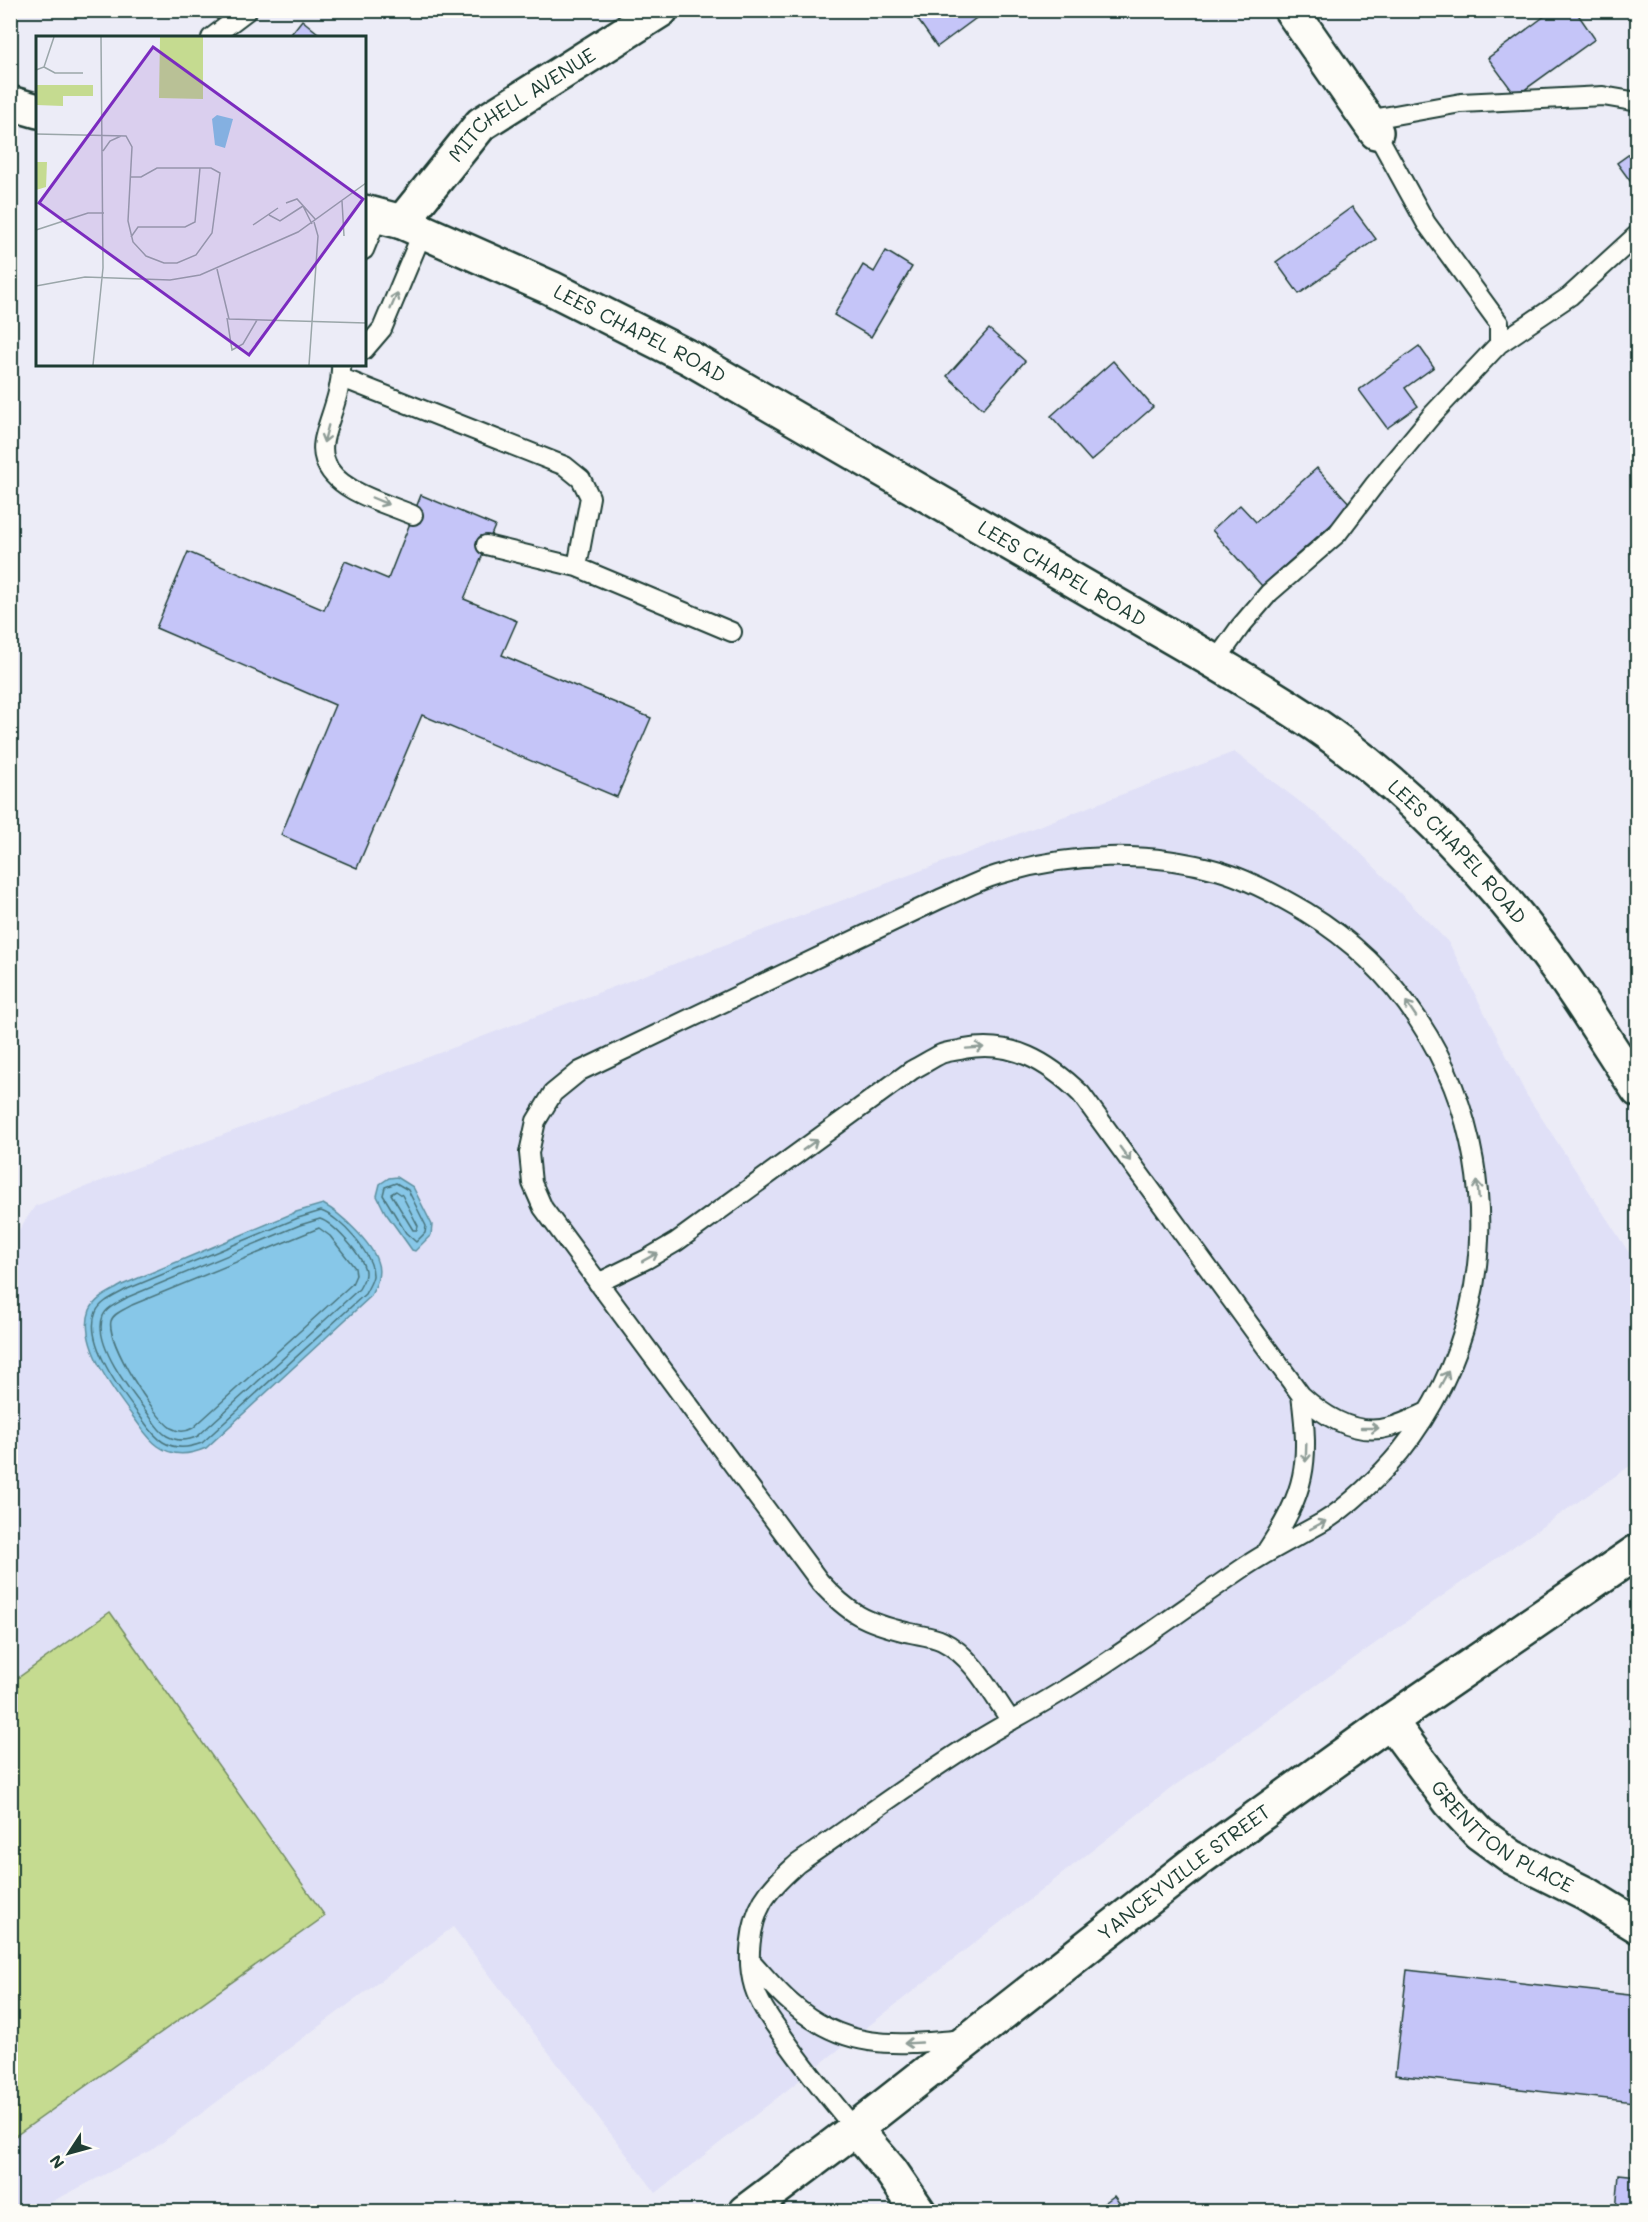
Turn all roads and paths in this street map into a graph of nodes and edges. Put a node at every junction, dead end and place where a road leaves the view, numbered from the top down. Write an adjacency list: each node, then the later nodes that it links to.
1 (248, 10): 4 (lane)
2 (661, 10): 9 (main road, MITCHELL AVENUE)
3 (1291, 10): 8 (main road)
4 (214, 36)
5 (1638, 102): 8 (lane)
6 (10, 103): 7 (main road)
7 (36, 110)
8 (1371, 126): 12 (lane)
9 (392, 221): 11 (lane); 13 (lane, one-way to 9); 19 (main road, LEES CHAPEL ROAD)
10 (1638, 234): 12 (lane)
11 (366, 248)
12 (1499, 344): 19 (lane)
13 (366, 349)
14 (346, 369): 15 (lane, one-way to 15); 17 (lane)
15 (413, 515)
16 (486, 545): 17 (lane)
17 (577, 567): 18 (lane)
18 (732, 632)
19 (1215, 662): 20 (main road, LEES CHAPEL ROAD)
20 (1638, 1090)
21 (598, 1283): 22 (lane, one-way to 22); 23 (lane, one-way to 21); 26 (lane)
22 (1301, 1395): 23 (lane, one-way to 23); 25 (lane, one-way to 25)
23 (1425, 1413): 25 (lane, one-way to 23)
24 (1638, 1551): 27 (main road, YANCEYVILLE STREET)
25 (1266, 1552): 26 (lane)
26 (1011, 1721): 29 (lane)
27 (1390, 1721): 28 (main road, GRENTTON PLACE); 30 (main road, YANCEYVILLE STREET)
28 (1638, 1926)
29 (750, 1960): 30 (lane, one-way to 29); 31 (lane)
30 (971, 2038): 31 (main road, YANCEYVILLE STREET)
31 (855, 2129): 32 (main road, YANCEYVILLE STREET); 33 (main road)
32 (745, 2211)
33 (919, 2211)

